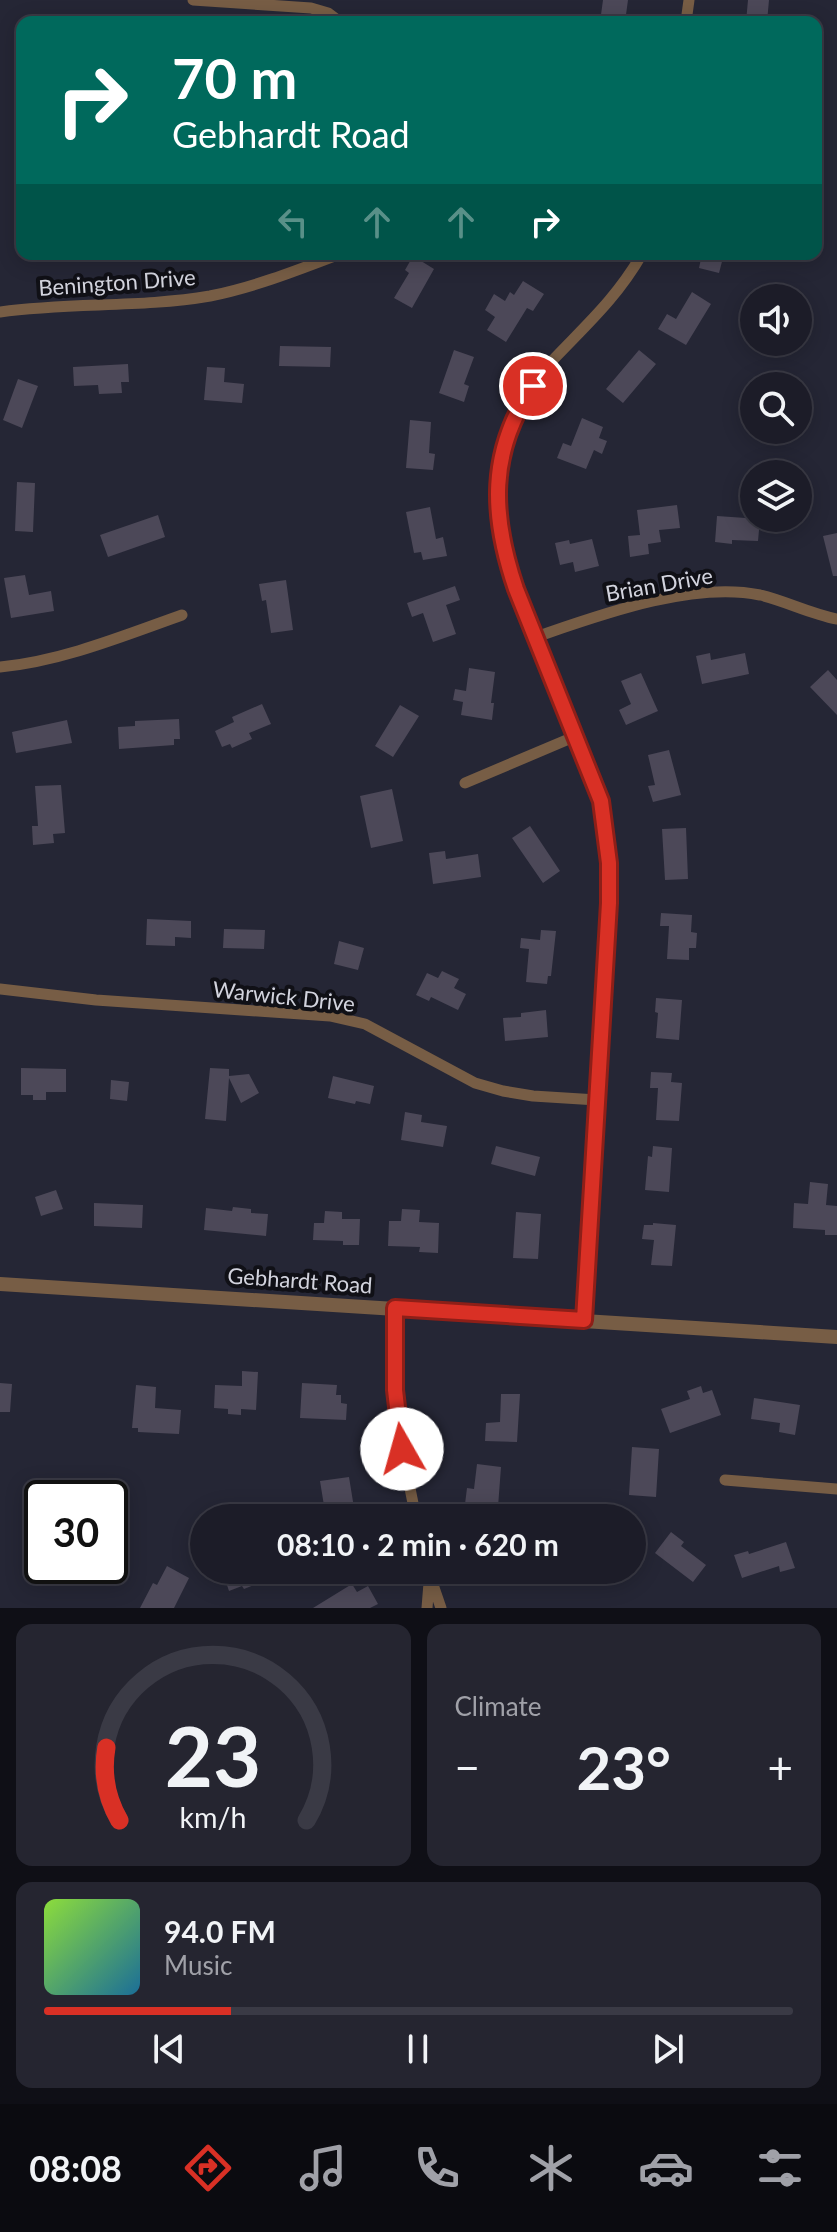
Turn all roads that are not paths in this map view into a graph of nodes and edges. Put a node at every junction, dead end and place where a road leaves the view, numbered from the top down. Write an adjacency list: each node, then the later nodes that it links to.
1 (193, 0): 2 (street)
2 (332, 16)
3 (324, 260): 5 (street, Benington Drive)
4 (638, 260): 8 (street)
5 (0, 312)
6 (182, 615): 9 (street)
7 (837, 619): 8 (street, Brian Drive)
8 (536, 637): 10 (street)
9 (0, 667)
10 (576, 736): 11 (street); 13 (street)
11 (465, 783)
12 (0, 989): 13 (street, Warwick Drive)
13 (597, 1100): 16 (street)
14 (0, 1284): 15 (street, Gebhardt Road)
15 (395, 1308): 16 (street, Gebhardt Road); 20 (street)
16 (584, 1320): 17 (street, Gebhardt Road)
17 (837, 1337)
18 (725, 1480): 19 (street)
19 (837, 1489)
20 (413, 1504)
21 (429, 1584): 23 (street)
22 (433, 1584): 24 (street)
23 (427, 1608)
24 (441, 1608)

